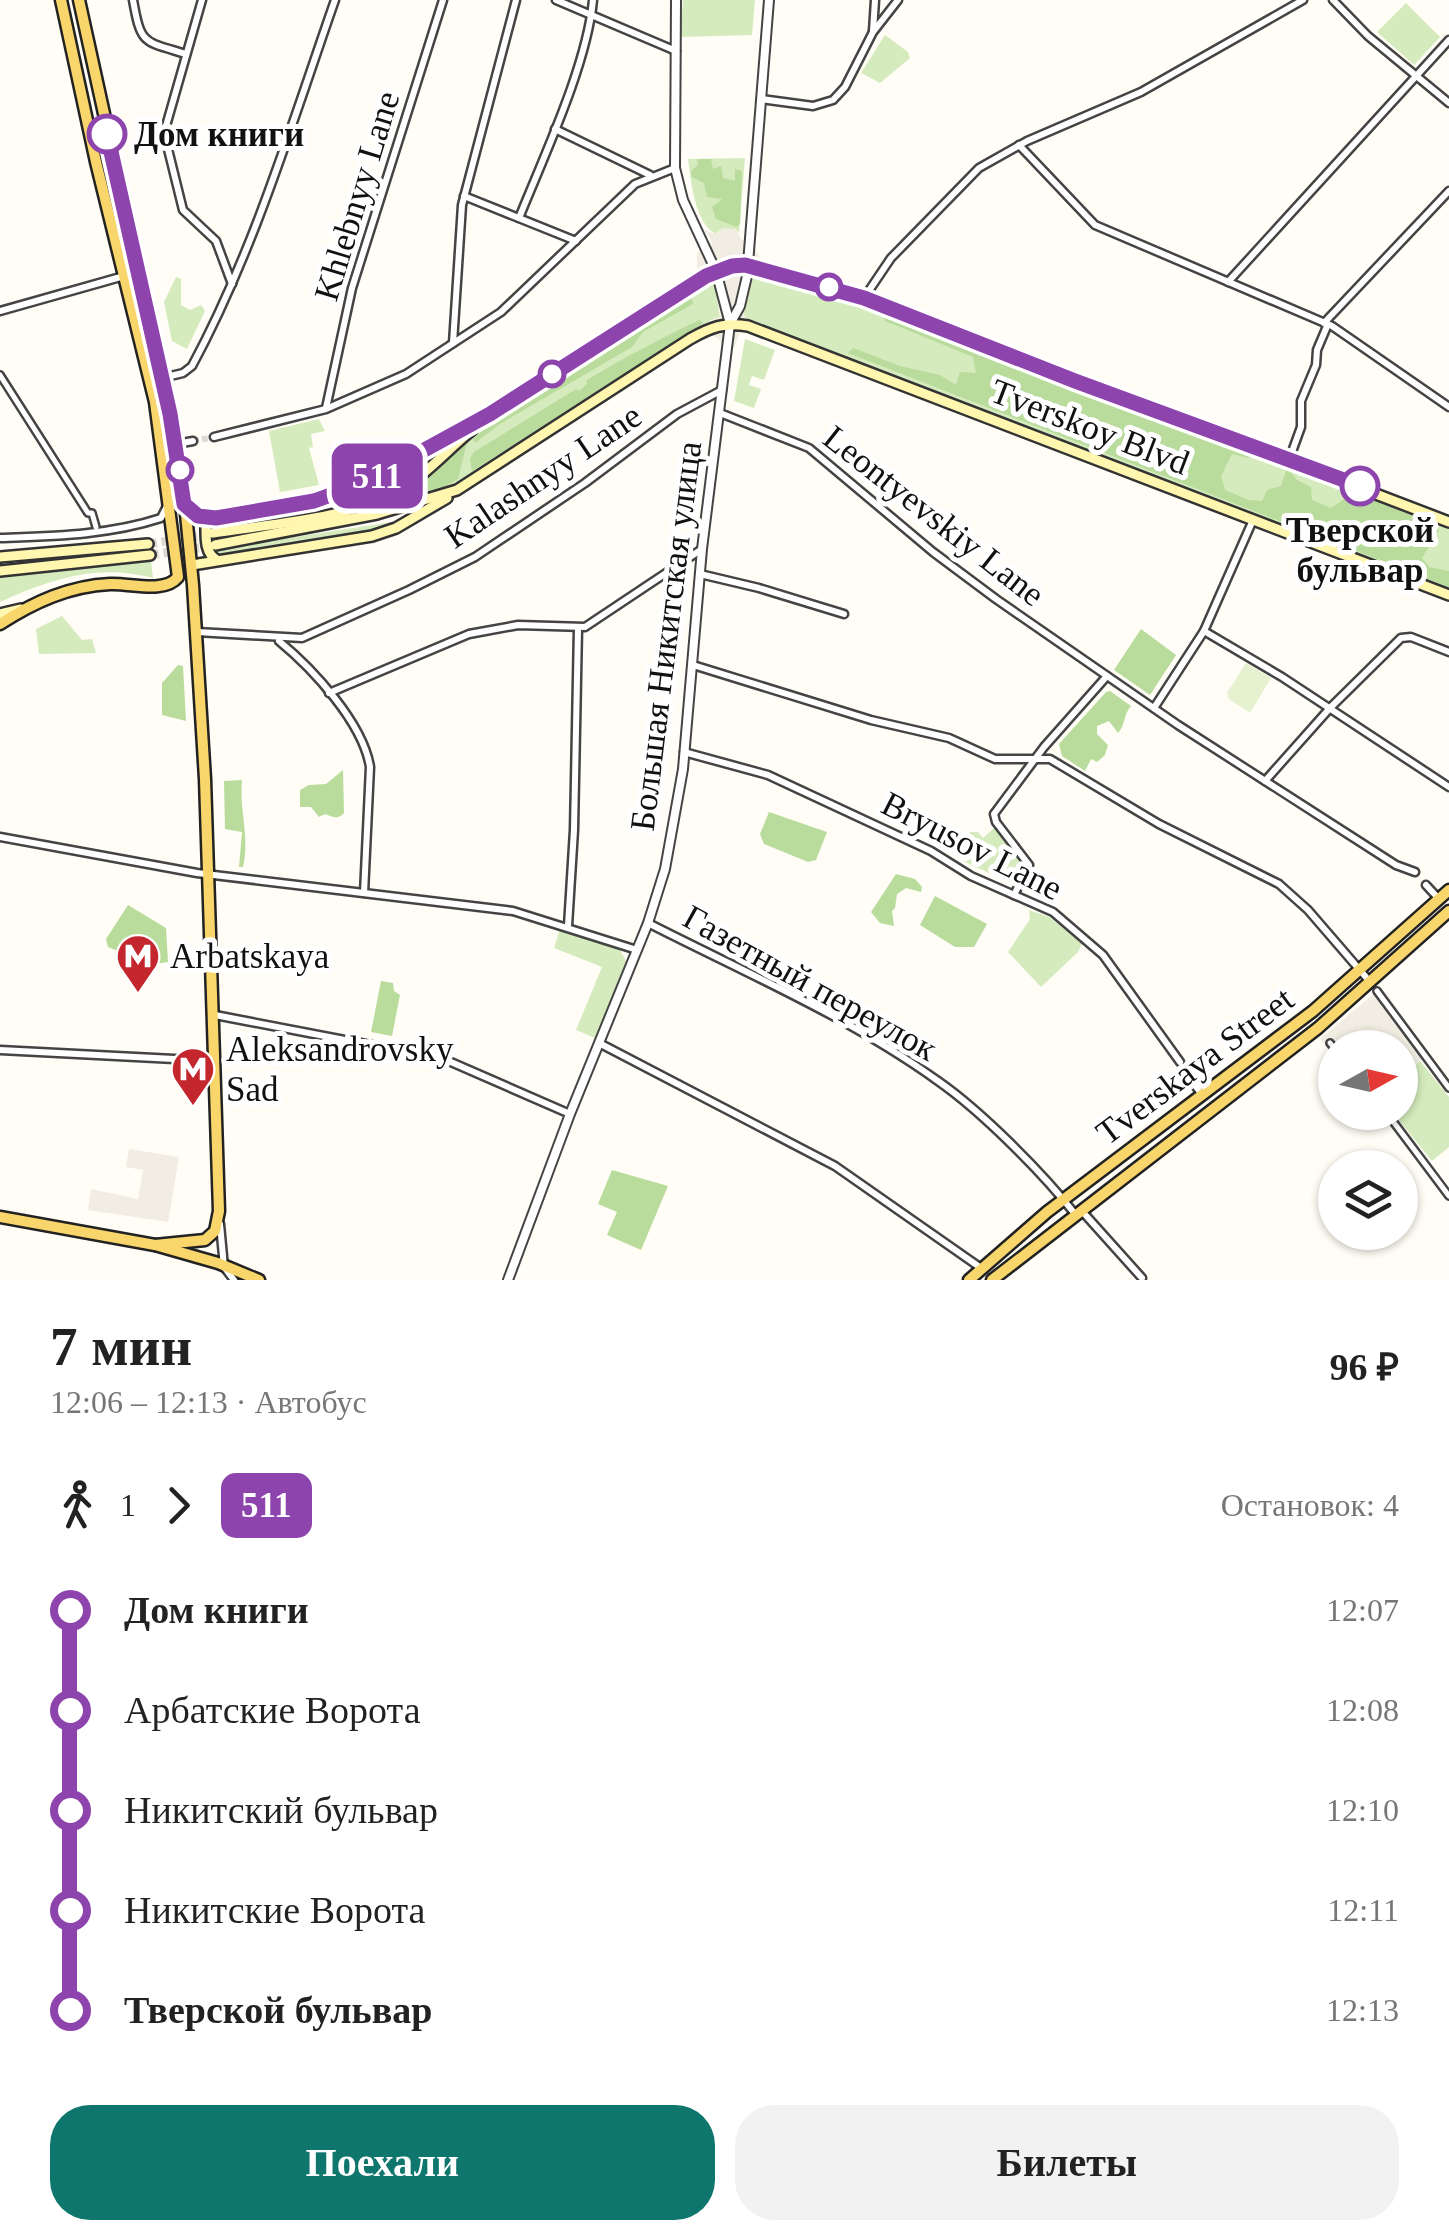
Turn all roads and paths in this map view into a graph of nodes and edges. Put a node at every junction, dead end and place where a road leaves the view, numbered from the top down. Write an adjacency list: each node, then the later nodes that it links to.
1 (62, 0): 34 (main road)
2 (79, 0): 43 (main road)
3 (133, 0): 20 (street)
4 (202, 0): 20 (street)
5 (335, 0): 36 (street)
6 (443, 0): 46 (street, Khlebnyy Lane)
7 (516, 0): 29 (street)
8 (556, 0): 16 (street)
9 (593, 0): 16 (street)
10 (676, 0): 19 (street)
11 (768, 0): 22 (street)
12 (874, 0): 17 (street)
13 (898, 0): 17 (street)
14 (1302, 0): 25 (street)
15 (1334, 0): 21 (street)
16 (592, 14): 19 (street); 24 (street)
17 (873, 32): 22 (street)
18 (1449, 40): 21 (street)
19 (676, 51): 26 (street)
20 (186, 54): 36 (street)
21 (1414, 75): 23 (street); 35 (street)
22 (760, 99): 32 (street)
23 (1449, 104)
24 (555, 129): 27 (street); 30 (street)
25 (1019, 145): 35 (street); 37 (street)
26 (675, 168): 27 (street); 33 (street)
27 (651, 175): 31 (street)
28 (1449, 190): 40 (street)
29 (464, 196): 30 (street); 41 (street)
30 (519, 218): 31 (street)
31 (576, 241): 41 (street)
32 (748, 266): 33 (main road); 37 (main road, Tverskoy Blvd); 39 (street)
33 (716, 271): 39 (street); 48 (main road)
34 (125, 276): 38 (street); 55 (main road)
35 (1228, 282): 40 (street)
36 (232, 284): 43 (street)
37 (864, 298): 52 (main road, Tverskoy Blvd)
38 (0, 312)
39 (730, 324): 44 (street, Большая Никитская улица); 54 (main road); 60 (main road, Tverskoy Blvd)
40 (1326, 324): 45 (street); 52 (street)
41 (453, 344): 46 (street)
42 (0, 376): 63 (street)
43 (162, 378): 51 (main road)
44 (722, 390): 47 (street, Большая Никитская улица); 80 (street, Kalashnyy Lane)
45 (1449, 407)
46 (326, 409): 49 (street)
47 (720, 412): 67 (street, Большая Никитская улица); 83 (street, Leontyevskiy Lane)
48 (490, 414): 53 (main road); 56 (main road)
49 (218, 436)
50 (193, 441): 51 (street)
51 (176, 444): 57 (main road)
52 (1289, 460): 61 (main road, Tverskoy Blvd)
53 (364, 483): 56 (main road); 59 (main road)
54 (457, 490): 58 (main road); 62 (main road)
55 (170, 495): 63 (street); 73 (main road)
56 (376, 501): 64 (main road)
57 (184, 504): 59 (main road); 69 (main road)
58 (377, 514): 62 (main road); 65 (main road)
59 (216, 518): 68 (main road)
60 (1253, 520): 72 (main road, Tverskoy Blvd); 78 (street)
61 (1449, 522)
62 (396, 528): 68 (main road)
63 (98, 530): 66 (street)
64 (214, 534)
65 (215, 545)
66 (2, 549): 70 (main road)
67 (702, 549): 71 (street, Большая Никитская улица); 77 (street)
68 (220, 561): 69 (main road)
69 (192, 566): 79 (main road)
70 (0, 571)
71 (700, 574): 75 (street); 82 (street, Большая Никитская улица)
72 (1449, 596)
73 (28, 606): 74 (main road); 76 (main road)
74 (0, 614)
75 (844, 614)
76 (0, 624)
77 (578, 628): 84 (street); 101 (street)
78 (1204, 631): 85 (street); 86 (street)
79 (196, 632): 80 (street, Kalashnyy Lane); 93 (main road)
80 (278, 639): 84 (street)
81 (1449, 652): 86 (street)
82 (693, 666): 87 (street, Большая Никитская улица); 88 (street)
83 (1108, 676): 85 (street, Leontyevskiy Lane); 88 (street)
84 (329, 693): 96 (street)
85 (1154, 708): 89 (street, Leontyevskiy Lane)
86 (1330, 708): 89 (street); 90 (street)
87 (684, 752): 97 (street, Bryusov Lane); 100 (street, Большая Никитская улица)
88 (1036, 757): 97 (street); 103 (street)
89 (1265, 781): 92 (street)
90 (1449, 787)
91 (0, 837): 93 (street)
92 (1415, 872)
93 (209, 875): 96 (street); 105 (main road)
94 (1426, 885): 98 (street)
95 (1449, 890): 98 (main road, Tverskaya Street)
96 (364, 892): 101 (street)
97 (1014, 895): 110 (street, Bryusov Lane)
98 (1439, 900): 103 (main road, Tverskaya Street)
99 (1449, 911): 104 (main road, Tverskaya Street)
100 (648, 923): 102 (street, Большая Никитская улица); 114 (street, Газетный переулок)
101 (568, 926): 102 (street)
102 (638, 950): 106 (street, Большая Никитская улица)
103 (1361, 971): 104 (street); 110 (main road, Tverskaya Street)
104 (1374, 987): 109 (street); 116 (main road, Tverskaya Street)
105 (214, 1016): 108 (main road); 111 (street)
106 (599, 1043): 111 (street); 120 (street)
107 (0, 1050): 108 (street)
108 (216, 1062): 115 (main road)
109 (1449, 1088)
110 (1202, 1095): 114 (main road, Tverskaya Street)
111 (570, 1114): 124 (street)
112 (1400, 1130): 113 (street)
113 (1449, 1196)
114 (1064, 1200): 116 (street, Газетный переулок); 120 (main road, Tverskaya Street)
115 (219, 1210): 118 (main road); 119 (street)
116 (1078, 1212): 121 (street, Газетный переулок); 126 (main road, Tverskaya Street)
117 (0, 1218): 118 (main road)
118 (155, 1245): 119 (main road)
119 (224, 1267): 122 (street); 123 (main road)
120 (982, 1269): 125 (main road, Tverskaya Street)
121 (1142, 1279)
122 (234, 1280)
123 (259, 1280)
124 (508, 1280)
125 (969, 1280)
126 (992, 1280)

